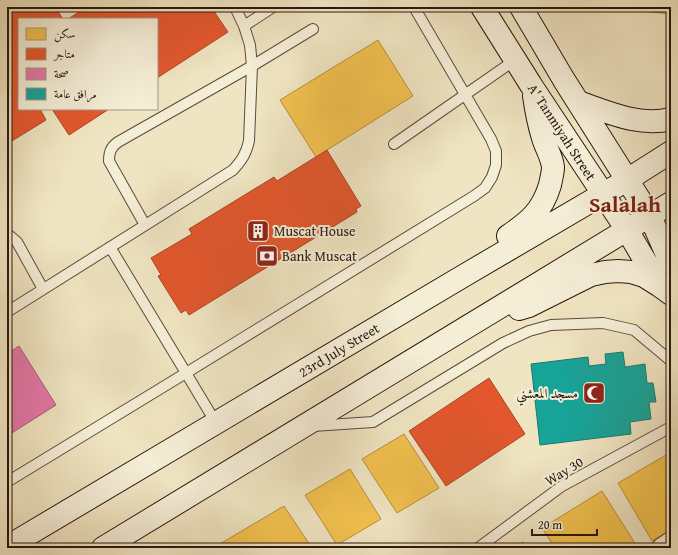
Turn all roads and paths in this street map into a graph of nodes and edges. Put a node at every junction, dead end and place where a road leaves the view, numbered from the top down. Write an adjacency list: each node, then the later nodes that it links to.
1 (235, 7): 6 (lane)
2 (273, 7): 6 (lane)
3 (414, 7): 11 (lane)
4 (482, 7): 8 (main road, A' Tanmiyah Street)
5 (521, 7): 12 (main road, A' Tanmiyah Street)
6 (244, 26): 9 (lane)
7 (313, 29): 9 (lane)
8 (515, 60): 10 (main road, A' Tanmiyah Street); 11 (lane)
9 (252, 66): 20 (lane); 20 (lane)
10 (532, 85): 17 (main road, A' Tanmiyah Street); 25 (main road)
11 (466, 94): 14 (lane); 31 (lane)
12 (578, 102): 13 (main road); 16 (main road, A' Tanmiyah Street)
13 (671, 119)
14 (394, 144)
15 (671, 152): 16 (main road, 23rd July Street)
16 (627, 180): 17 (main road, 23rd July Street); 19 (main road, A' Tanmiyah Street)
17 (603, 194): 21 (main road, A' Tanmiyah Street); 25 (main road, 23rd July Street)
18 (671, 203): 19 (main road)
19 (650, 216): 21 (main road); 24 (main road, A' Tanmiyah Street)
20 (145, 225): 23 (lane)
21 (627, 230): 27 (main road, A' Tanmiyah Street); 28 (main road)
22 (7, 235): 26 (lane)
23 (110, 247): 26 (lane); 31 (lane)
24 (671, 260)
25 (465, 275): 32 (main road, 23rd July Street)
26 (44, 289): 29 (lane)
27 (666, 290): 28 (main road)
28 (493, 311): 33 (main road)
29 (7, 312)
30 (671, 361): 33 (lane)
31 (186, 374): 32 (lane); 35 (lane)
32 (216, 423): 38 (main road, 23rd July Street)
33 (303, 426): 36 (main road)
34 (671, 427): 41 (lane, Way 30)
35 (7, 482)
36 (143, 524): 39 (main road); 40 (street)
37 (671, 542): 42 (street)
38 (7, 547)
39 (103, 548)
40 (127, 548)
41 (478, 548)
42 (662, 548)

